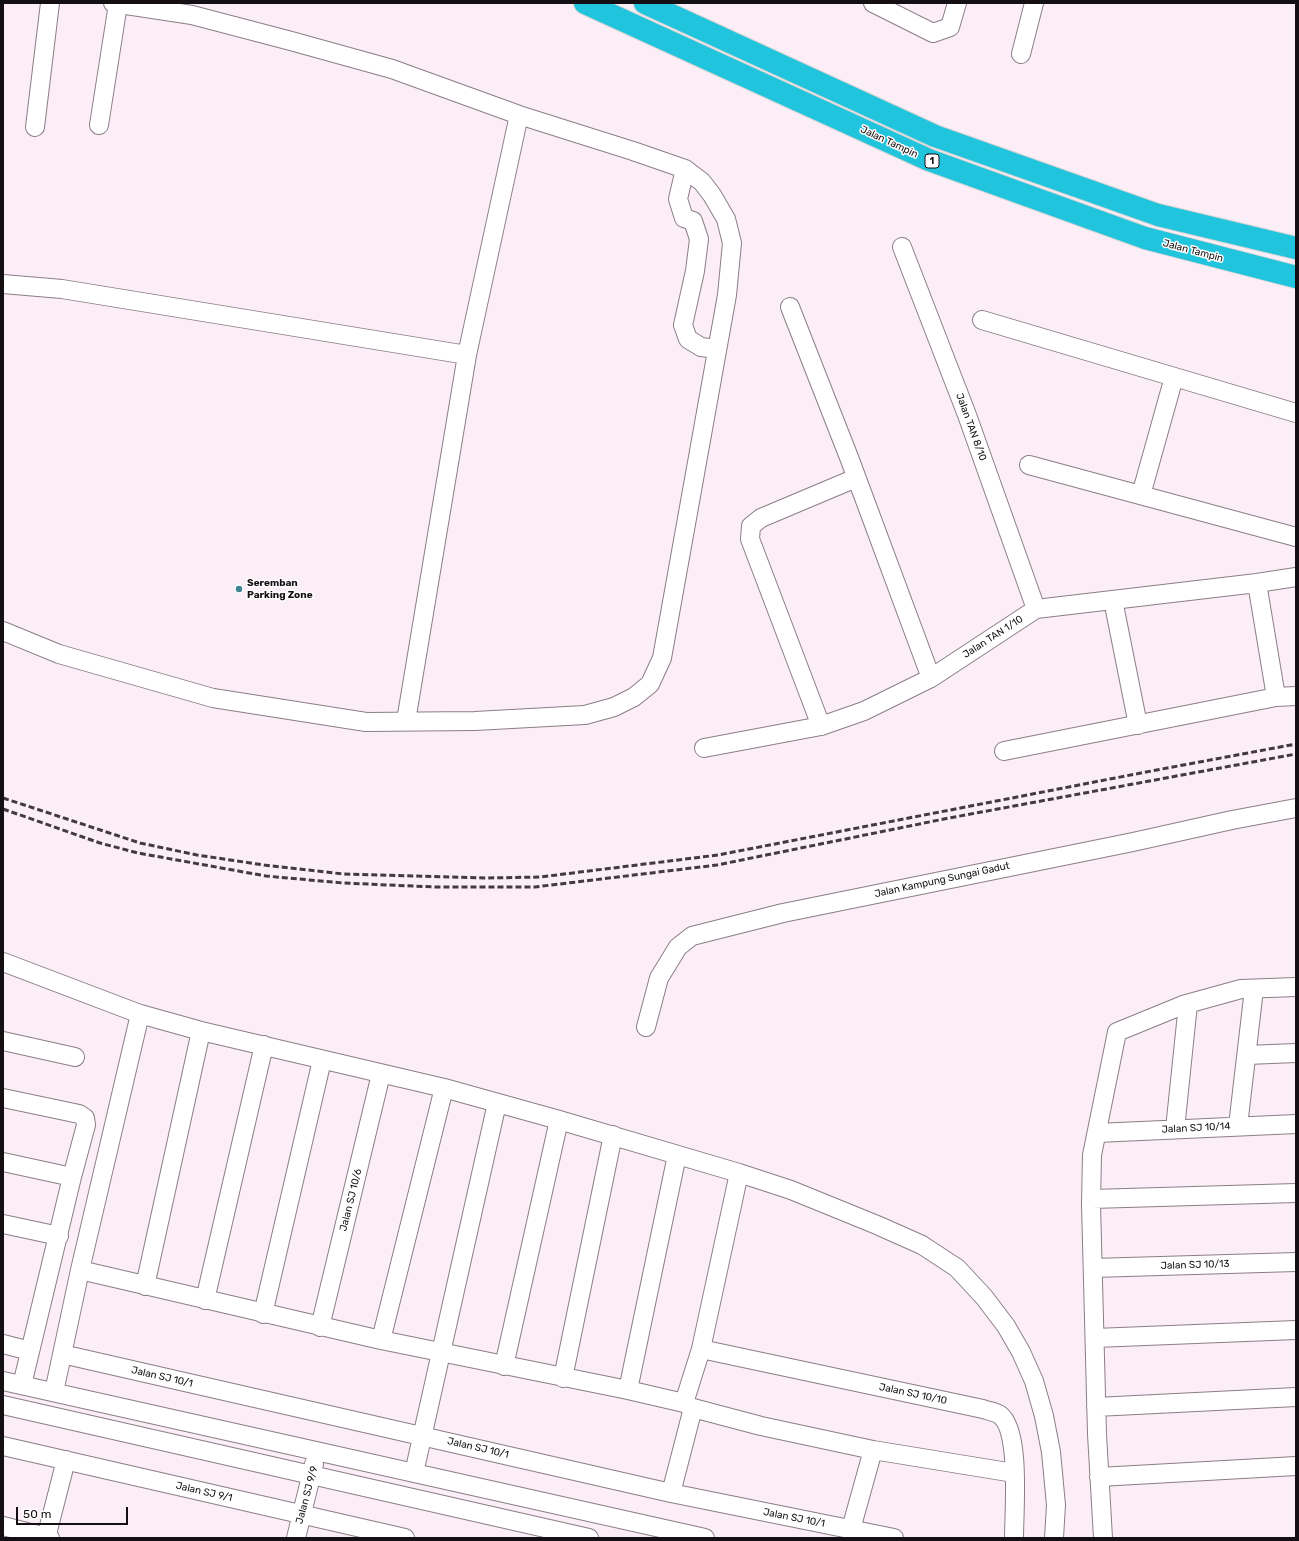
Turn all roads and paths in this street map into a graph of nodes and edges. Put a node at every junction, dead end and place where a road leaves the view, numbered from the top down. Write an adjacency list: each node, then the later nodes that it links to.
1 (50, 3): 11 (street)
2 (116, 3): 9 (street); 10 (street)
3 (585, 3): 15 (highway, Jalan Tampin / 1)
4 (645, 3): 14 (highway)
5 (873, 3): 6 (street)
6 (957, 3)
7 (1034, 3): 8 (street)
8 (1021, 54)
9 (519, 116): 12 (street); 20 (street)
10 (99, 125)
11 (36, 128)
12 (685, 169): 19 (street); 19 (street)
13 (902, 247): 30 (street, Jalan TAN 8/10)
14 (1296, 248)
15 (1296, 277)
16 (3, 284): 20 (street)
17 (790, 307): 24 (street)
18 (982, 320): 21 (street)
19 (717, 349): 35 (street)
20 (467, 355): 35 (street)
21 (1174, 377): 22 (street); 25 (street)
22 (1296, 413)
23 (1029, 465): 25 (street)
24 (856, 478): 32 (street); 37 (street)
25 (1141, 495): 26 (street)
26 (1296, 537)
27 (1296, 576): 28 (street, Jalan TAN 1/10)
28 (1257, 583): 29 (street, Jalan TAN 1/10); 34 (street)
29 (1113, 600): 30 (street, Jalan TAN 1/10); 36 (street)
30 (1036, 609): 32 (street, Jalan TAN 1/10)
31 (3, 631): 35 (street)
32 (931, 678): 37 (street, Jalan TAN 1/10)
33 (1296, 696): 34 (street)
34 (1276, 697): 36 (street)
35 (406, 721)
36 (1138, 725): 39 (street)
37 (821, 726): 38 (street, Jalan TAN 1/10)
38 (704, 748)
39 (1004, 751)
40 (1296, 808): 46 (street, Jalan Kampung Sungai Gadut)
41 (3, 962): 45 (street)
42 (1296, 987): 43 (street)
43 (1254, 989): 44 (street); 51 (street)
44 (1188, 1004): 61 (street); 62 (street)
45 (140, 1014): 47 (street); 74 (street)
46 (646, 1026)
47 (201, 1031): 49 (street); 75 (street)
48 (3, 1041): 52 (street)
49 (264, 1046): 53 (street); 76 (street)
50 (1296, 1053): 51 (street)
51 (1246, 1055): 60 (street)
52 (75, 1057)
53 (322, 1060): 54 (street); 77 (street)
54 (381, 1074): 55 (street); 78 (street, Jalan SJ 10/6)
55 (444, 1088): 57 (street); 81 (street)
56 (3, 1098): 67 (street)
57 (498, 1103): 58 (street); 85 (street)
58 (559, 1120): 63 (street); 87 (street)
59 (1296, 1124): 60 (street, Jalan SJ 10/14)
60 (1238, 1126): 61 (street, Jalan SJ 10/14)
61 (1175, 1129): 62 (street, Jalan SJ 10/14)
62 (1097, 1132): 69 (street)
63 (613, 1135): 64 (street); 88 (street)
64 (677, 1155): 66 (street); 91 (street)
65 (3, 1162): 67 (street)
66 (739, 1173): 83 (street); 118 (street)
67 (72, 1177): 71 (street)
68 (1296, 1193): 69 (street)
69 (1092, 1199): 73 (street)
70 (3, 1224): 71 (street)
71 (59, 1236): 84 (street)
72 (1296, 1262): 73 (street, Jalan SJ 10/13)
73 (1093, 1268): 80 (street)
74 (80, 1270): 75 (street); 86 (street)
75 (144, 1286): 76 (street)
76 (205, 1300): 77 (street)
77 (263, 1314): 78 (street)
78 (320, 1327): 81 (street)
79 (1296, 1330): 80 (street)
80 (1095, 1338): 96 (street)
81 (381, 1340): 85 (street)
82 (3, 1344): 84 (street)
83 (701, 1349): 95 (street); 104 (street, Jalan SJ 10/10)
84 (30, 1351): 90 (street)
85 (440, 1353): 87 (street); 97 (street)
86 (62, 1354): 92 (street); 97 (street, Jalan SJ 10/1)
87 (504, 1366): 88 (street)
88 (563, 1378): 91 (street)
89 (3, 1381): 90 (street)
90 (22, 1385): 92 (street)
91 (628, 1390): 95 (street)
92 (54, 1392): 100 (street)
93 (1296, 1397): 96 (street)
94 (3, 1405): 105 (street)
95 (689, 1406): 99 (street); 107 (street)
96 (1096, 1407): 106 (street)
97 (422, 1436): 103 (street); 107 (street, Jalan SJ 10/1)
98 (3, 1446): 101 (street, Jalan SJ 9/1)
99 (872, 1450): 104 (street); 110 (street)
100 (318, 1451): 103 (street); 105 (street, Jalan SJ 9/9)
101 (66, 1460): 108 (street, Jalan SJ 9/1); 111 (street)
102 (1296, 1466): 106 (street)
103 (414, 1473): 115 (street)
104 (1014, 1473): 117 (street, Jalan SJ 10/10)
105 (311, 1475): 108 (street, Jalan SJ 9/9); 114 (street)
106 (1099, 1477): 119 (street)
107 (671, 1493): 110 (street, Jalan SJ 10/1)
108 (301, 1514): 112 (street, Jalan SJ 9/9); 113 (street, Jalan SJ 9/1)
109 (3, 1526): 111 (street)
110 (851, 1529): 116 (street, Jalan SJ 10/1)
111 (47, 1538)
112 (296, 1538)
113 (405, 1538)
114 (589, 1538)
115 (705, 1538)
116 (894, 1538)
117 (1014, 1538)
118 (1054, 1538)
119 (1103, 1538)

